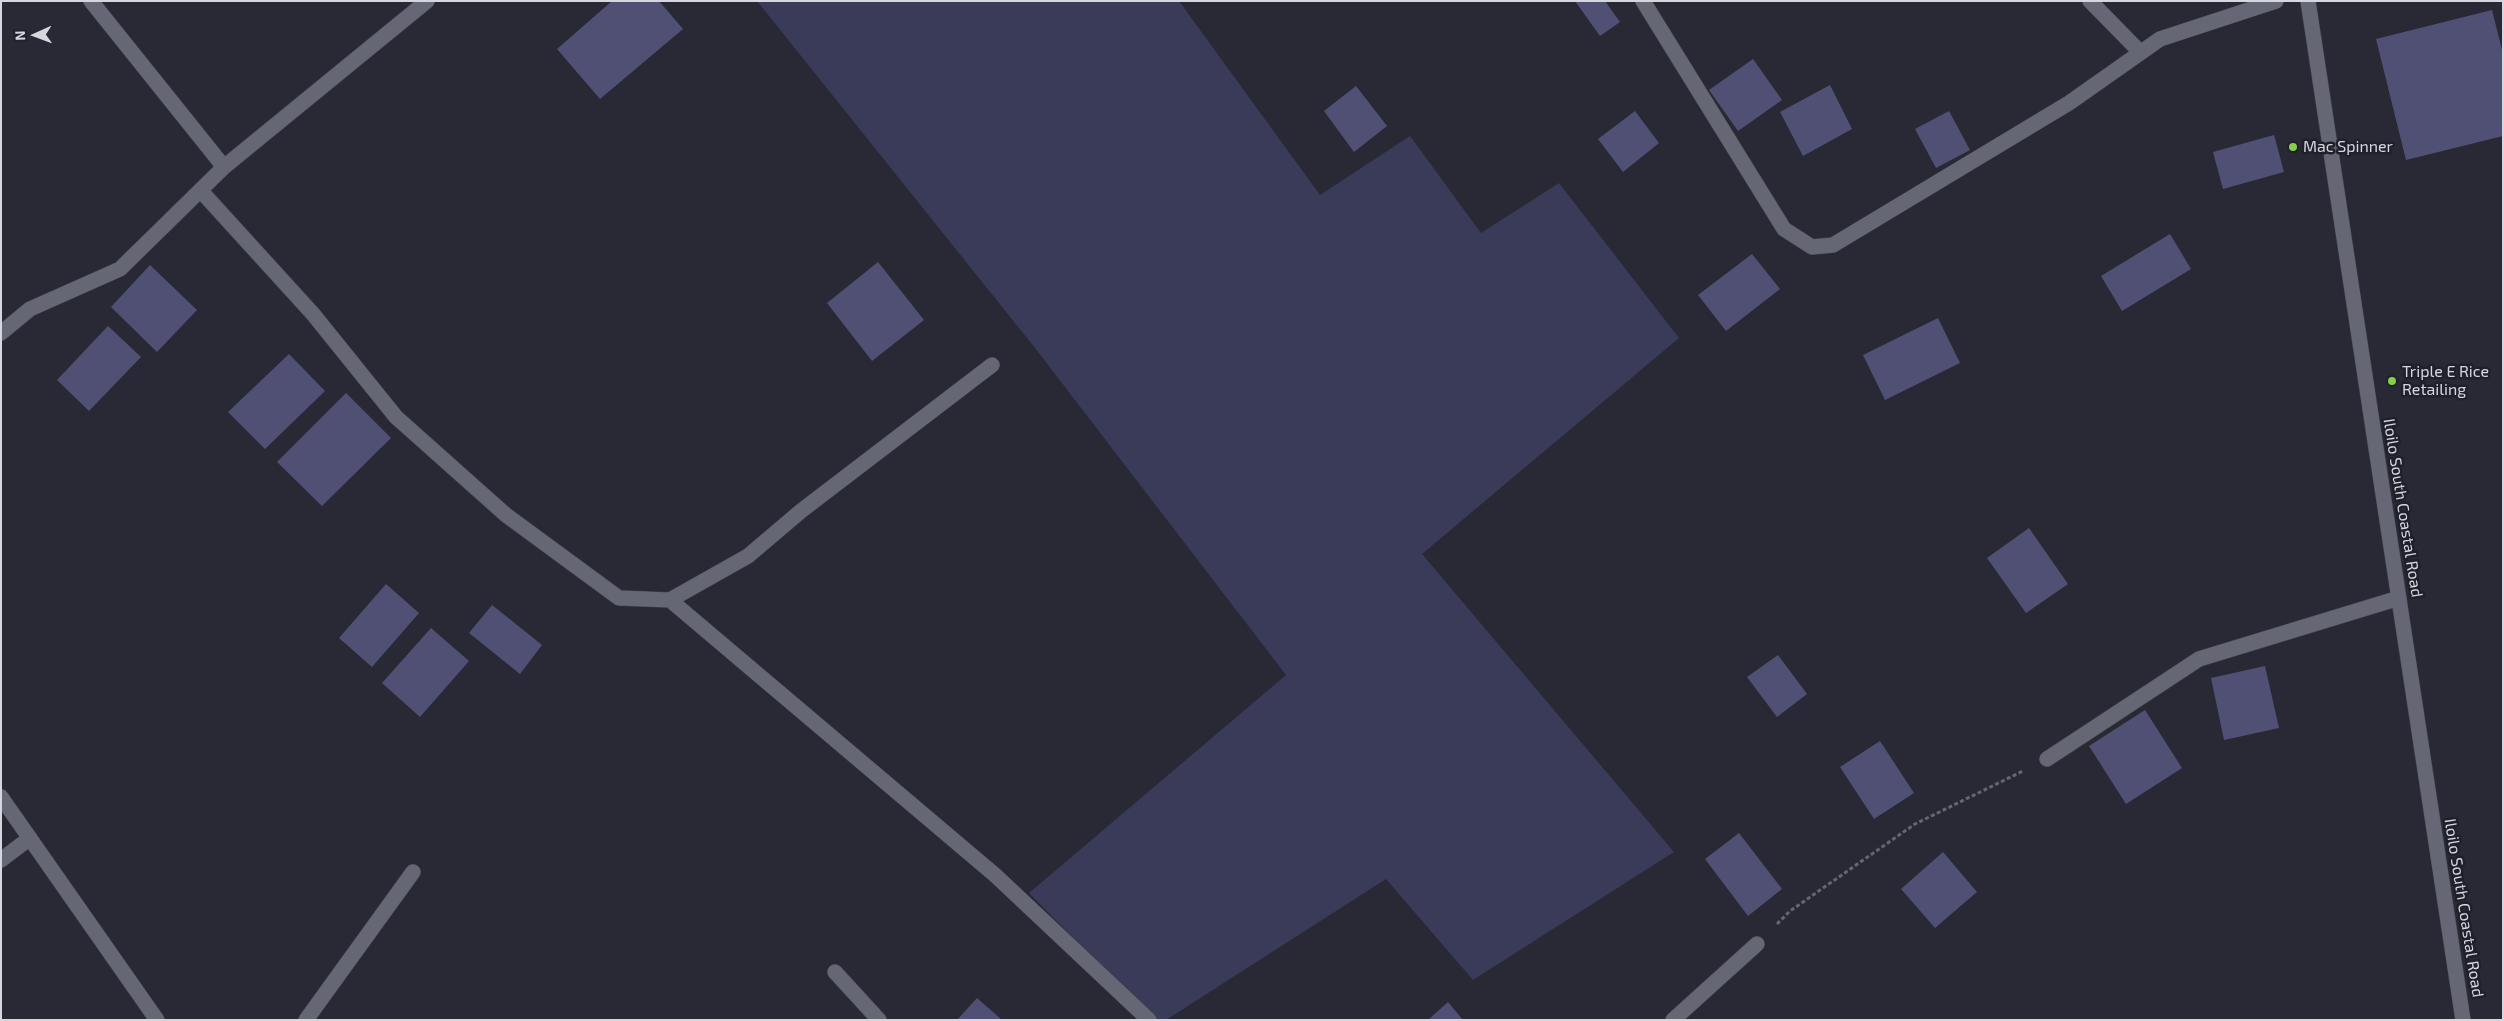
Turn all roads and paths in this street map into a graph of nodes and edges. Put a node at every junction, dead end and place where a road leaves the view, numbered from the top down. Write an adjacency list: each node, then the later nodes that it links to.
1 (91, 1): 8 (street)
2 (428, 1): 8 (street)
3 (1643, 1): 7 (street)
4 (2090, 1): 7 (street)
5 (2276, 1): 7 (street)
6 (2308, 1): 12 (street, Iloilo South Coastal Road)
7 (2140, 52)
8 (224, 166): 9 (street)
9 (201, 191): 10 (street); 13 (street)
10 (1, 333)
11 (992, 366): 13 (street)
12 (2399, 598): 14 (street); 26 (street, Iloilo South Coastal Road)
13 (670, 600): 24 (street)
14 (2047, 759): 19 (path)
15 (1, 797): 16 (street)
16 (30, 838): 17 (street); 21 (street)
17 (1, 860)
18 (413, 872): 22 (street)
19 (1758, 944): 25 (street)
20 (835, 972): 23 (street)
21 (158, 1020)
22 (306, 1020)
23 (879, 1020)
24 (1149, 1020)
25 (1673, 1020)
26 (2463, 1020)

